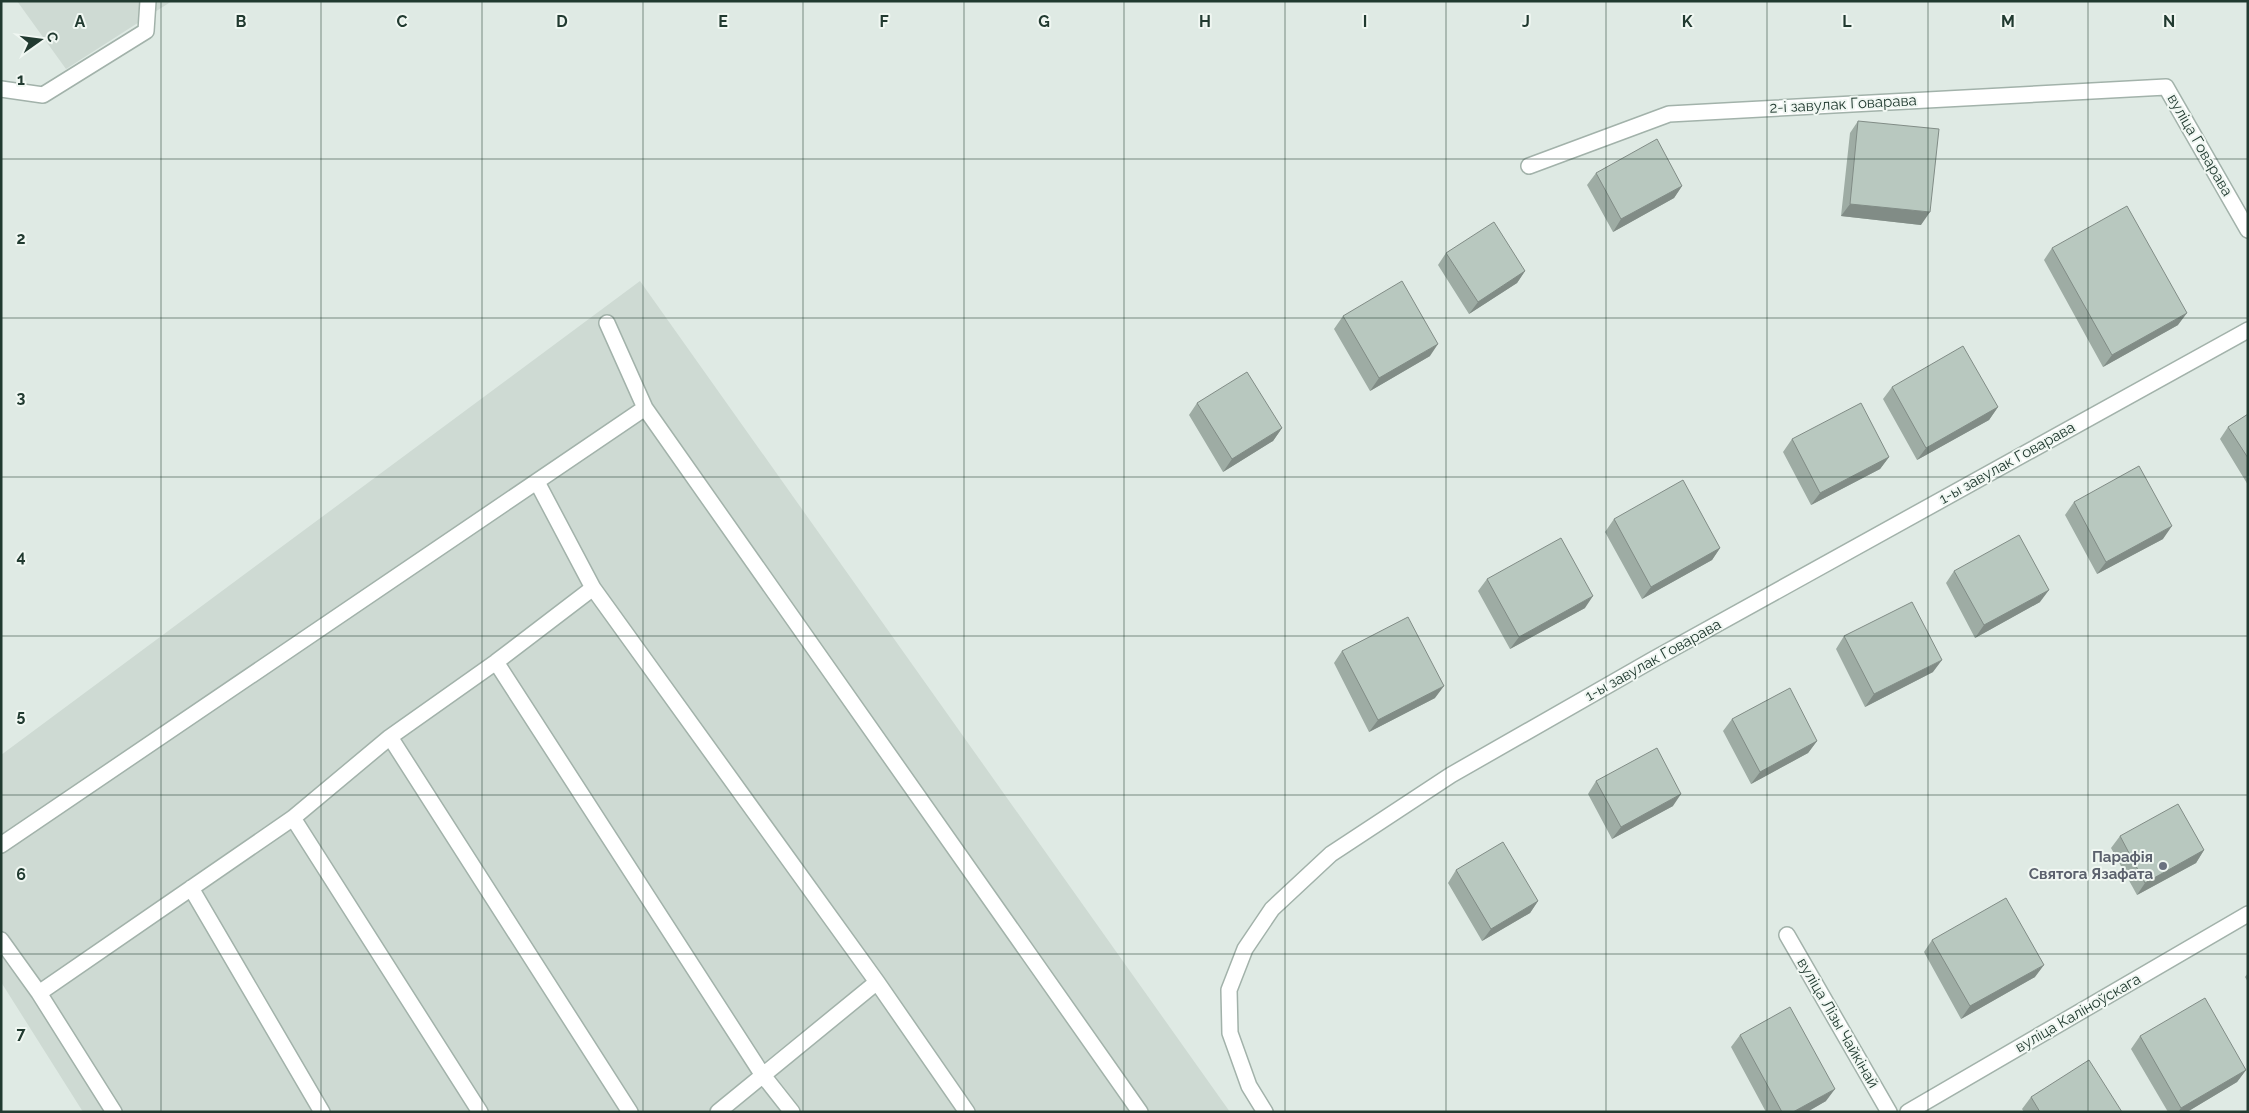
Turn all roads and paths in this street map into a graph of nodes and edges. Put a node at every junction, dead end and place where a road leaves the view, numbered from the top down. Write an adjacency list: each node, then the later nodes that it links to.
1 (148, 1): 3 (street)
2 (2166, 87): 4 (street, 2-і завулак Говарава); 5 (street, вуліца Говарава)
3 (1, 89)
4 (1529, 166)
5 (2248, 230)
6 (607, 323): 8 (street)
7 (2248, 330): 30 (street, 1-ы завулак Говарава)
8 (645, 408): 9 (street); 29 (street)
9 (537, 482): 10 (street); 14 (street)
10 (593, 588): 11 (street); 19 (street)
11 (496, 662): 12 (street); 21 (street)
12 (390, 737): 13 (street); 25 (street)
13 (292, 818): 15 (street); 24 (street)
14 (1, 845)
15 (191, 888): 20 (street); 23 (street)
16 (2248, 914): 32 (street, вуліца Каліноўскага)
17 (1787, 935): 31 (street, вуліца Лізы Чайкінай)
18 (1, 940): 20 (street)
19 (877, 982): 21 (street); 28 (street)
20 (39, 993): 22 (street)
21 (762, 1074): 26 (street); 27 (street)
22 (114, 1112)
23 (322, 1112)
24 (480, 1112)
25 (630, 1112)
26 (718, 1112)
27 (792, 1112)
28 (967, 1112)
29 (1140, 1112)
30 (1265, 1112)
31 (1889, 1112)
32 (1908, 1112)

